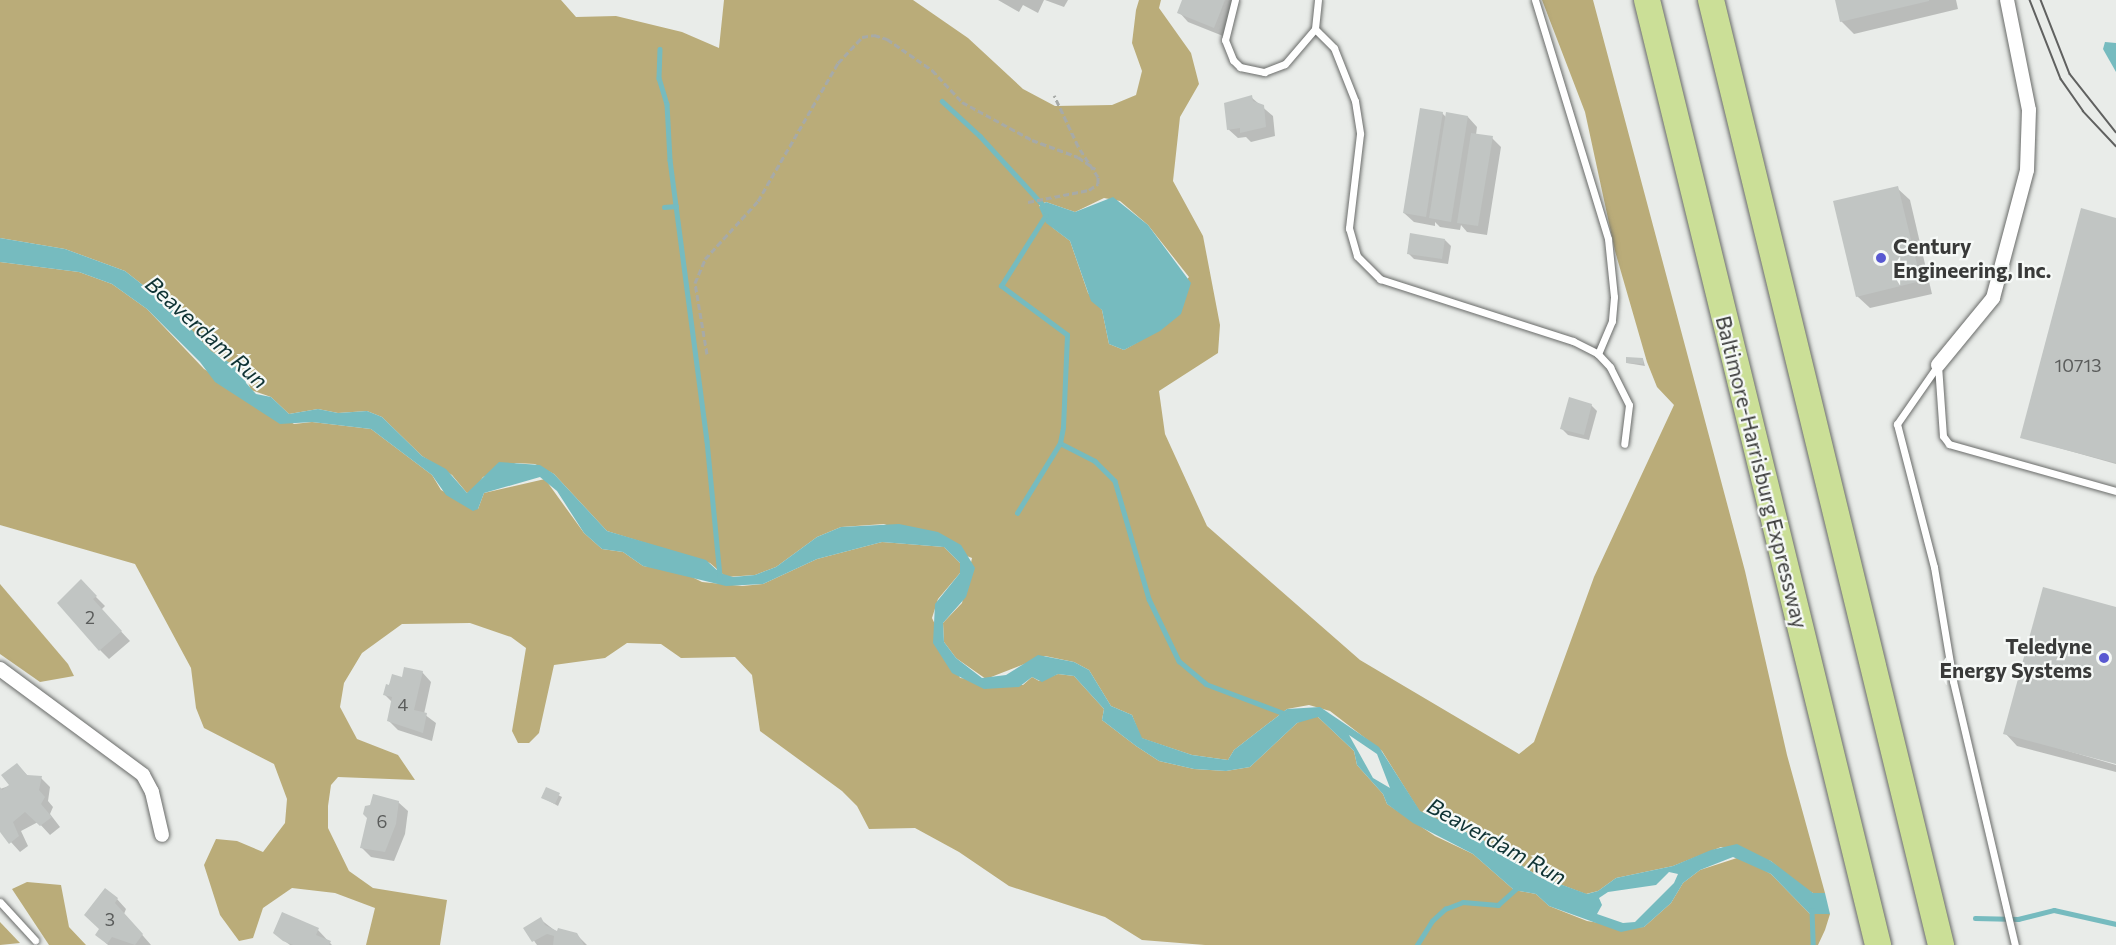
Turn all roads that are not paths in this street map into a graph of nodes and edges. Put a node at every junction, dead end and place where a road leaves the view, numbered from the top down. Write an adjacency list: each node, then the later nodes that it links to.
1 (1235, 0): 7 (lane)
2 (1318, 0): 7 (lane)
3 (1535, 0): 8 (lane)
4 (1647, 0): 16 (highway, Baltimore-Harrisburg Expressway)
5 (1711, 0): 17 (highway)
6 (2007, 0): 9 (street)
7 (1315, 29): 8 (lane)
8 (1599, 354): 10 (lane)
9 (1938, 365): 11 (lane); 18 (lane)
10 (1624, 444)
11 (2116, 491)
12 (0, 669): 13 (street)
13 (162, 835)
14 (0, 902): 15 (lane)
15 (35, 940)
16 (1878, 945)
17 (1941, 945)
18 (2015, 945)

